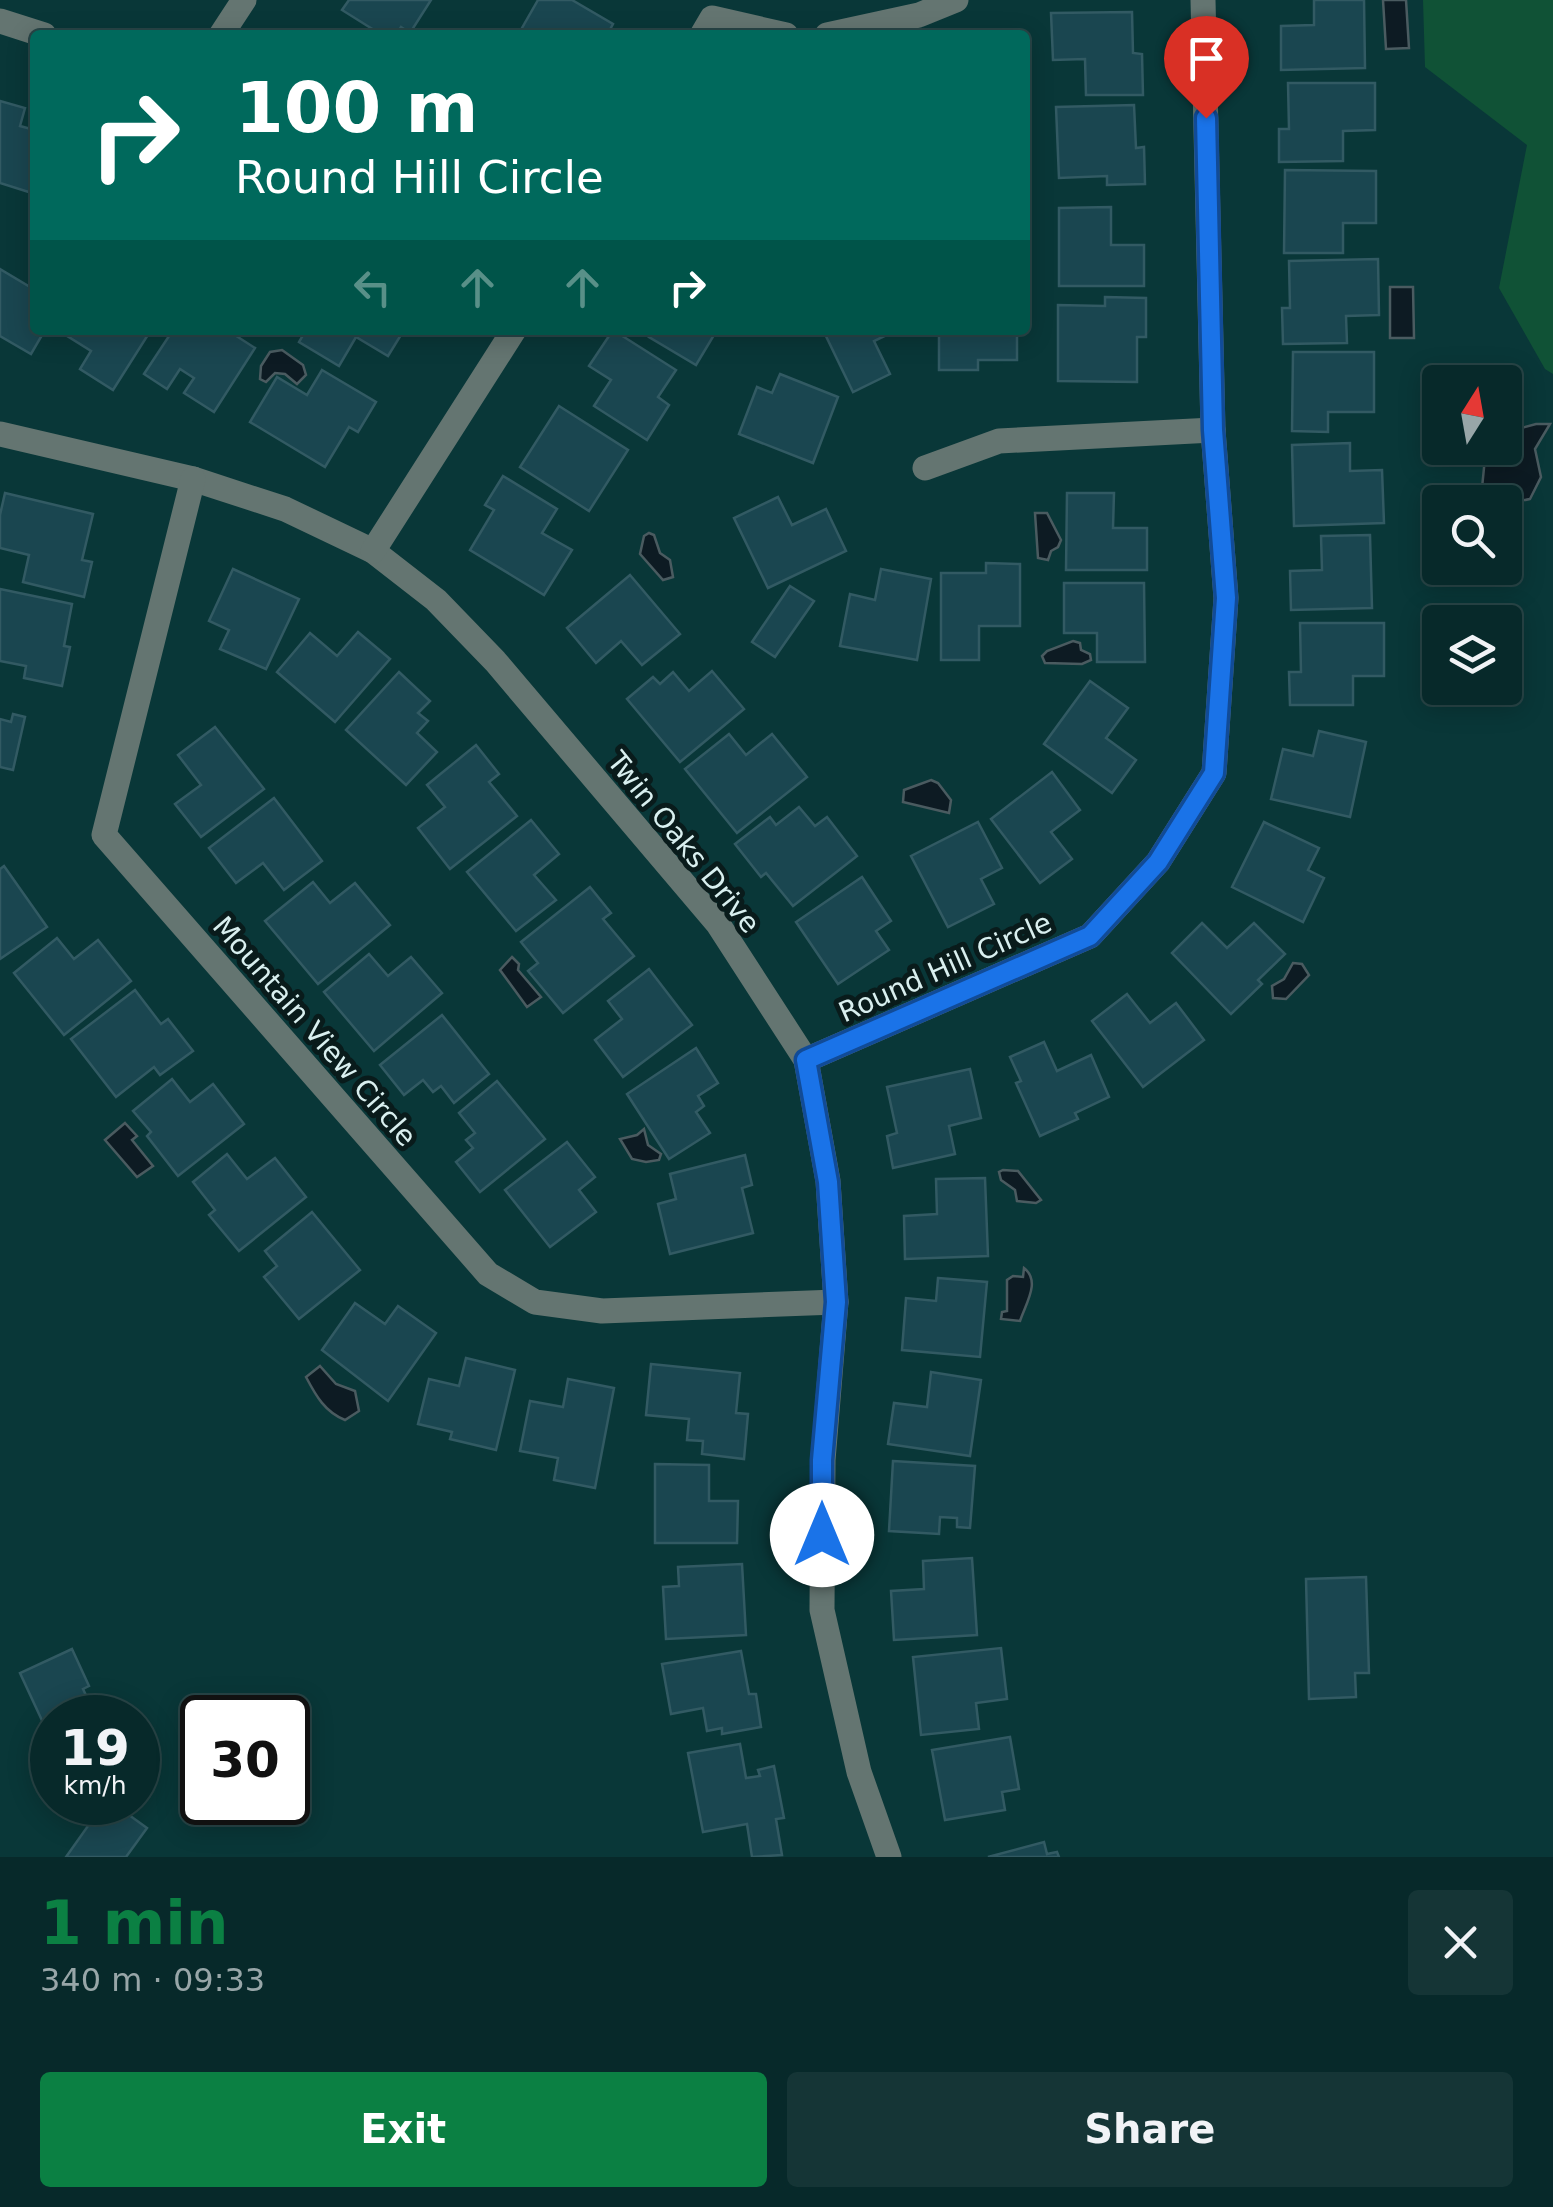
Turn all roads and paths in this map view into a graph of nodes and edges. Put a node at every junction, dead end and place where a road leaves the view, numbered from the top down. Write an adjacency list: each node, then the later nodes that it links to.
1 (244, 0): 5 (street)
2 (956, 0): 8 (street)
3 (1203, 0): 11 (street, Round Hill Circle)
4 (0, 22): 9 (street)
5 (224, 30)
6 (705, 30): 7 (street)
7 (764, 30)
8 (850, 30)
9 (30, 31)
10 (511, 335): 15 (street)
11 (1213, 430): 13 (street); 16 (street, Round Hill Circle)
12 (0, 434): 14 (street, Twin Oaks Drive)
13 (925, 468)
14 (193, 479): 15 (street, Twin Oaks Drive); 17 (street, Mountain View Circle)
15 (373, 550): 16 (street, Twin Oaks Drive)
16 (806, 1060): 17 (street, Twin Oaks Drive)
17 (836, 1302): 18 (street, Twin Oaks Drive)
18 (889, 1857)

